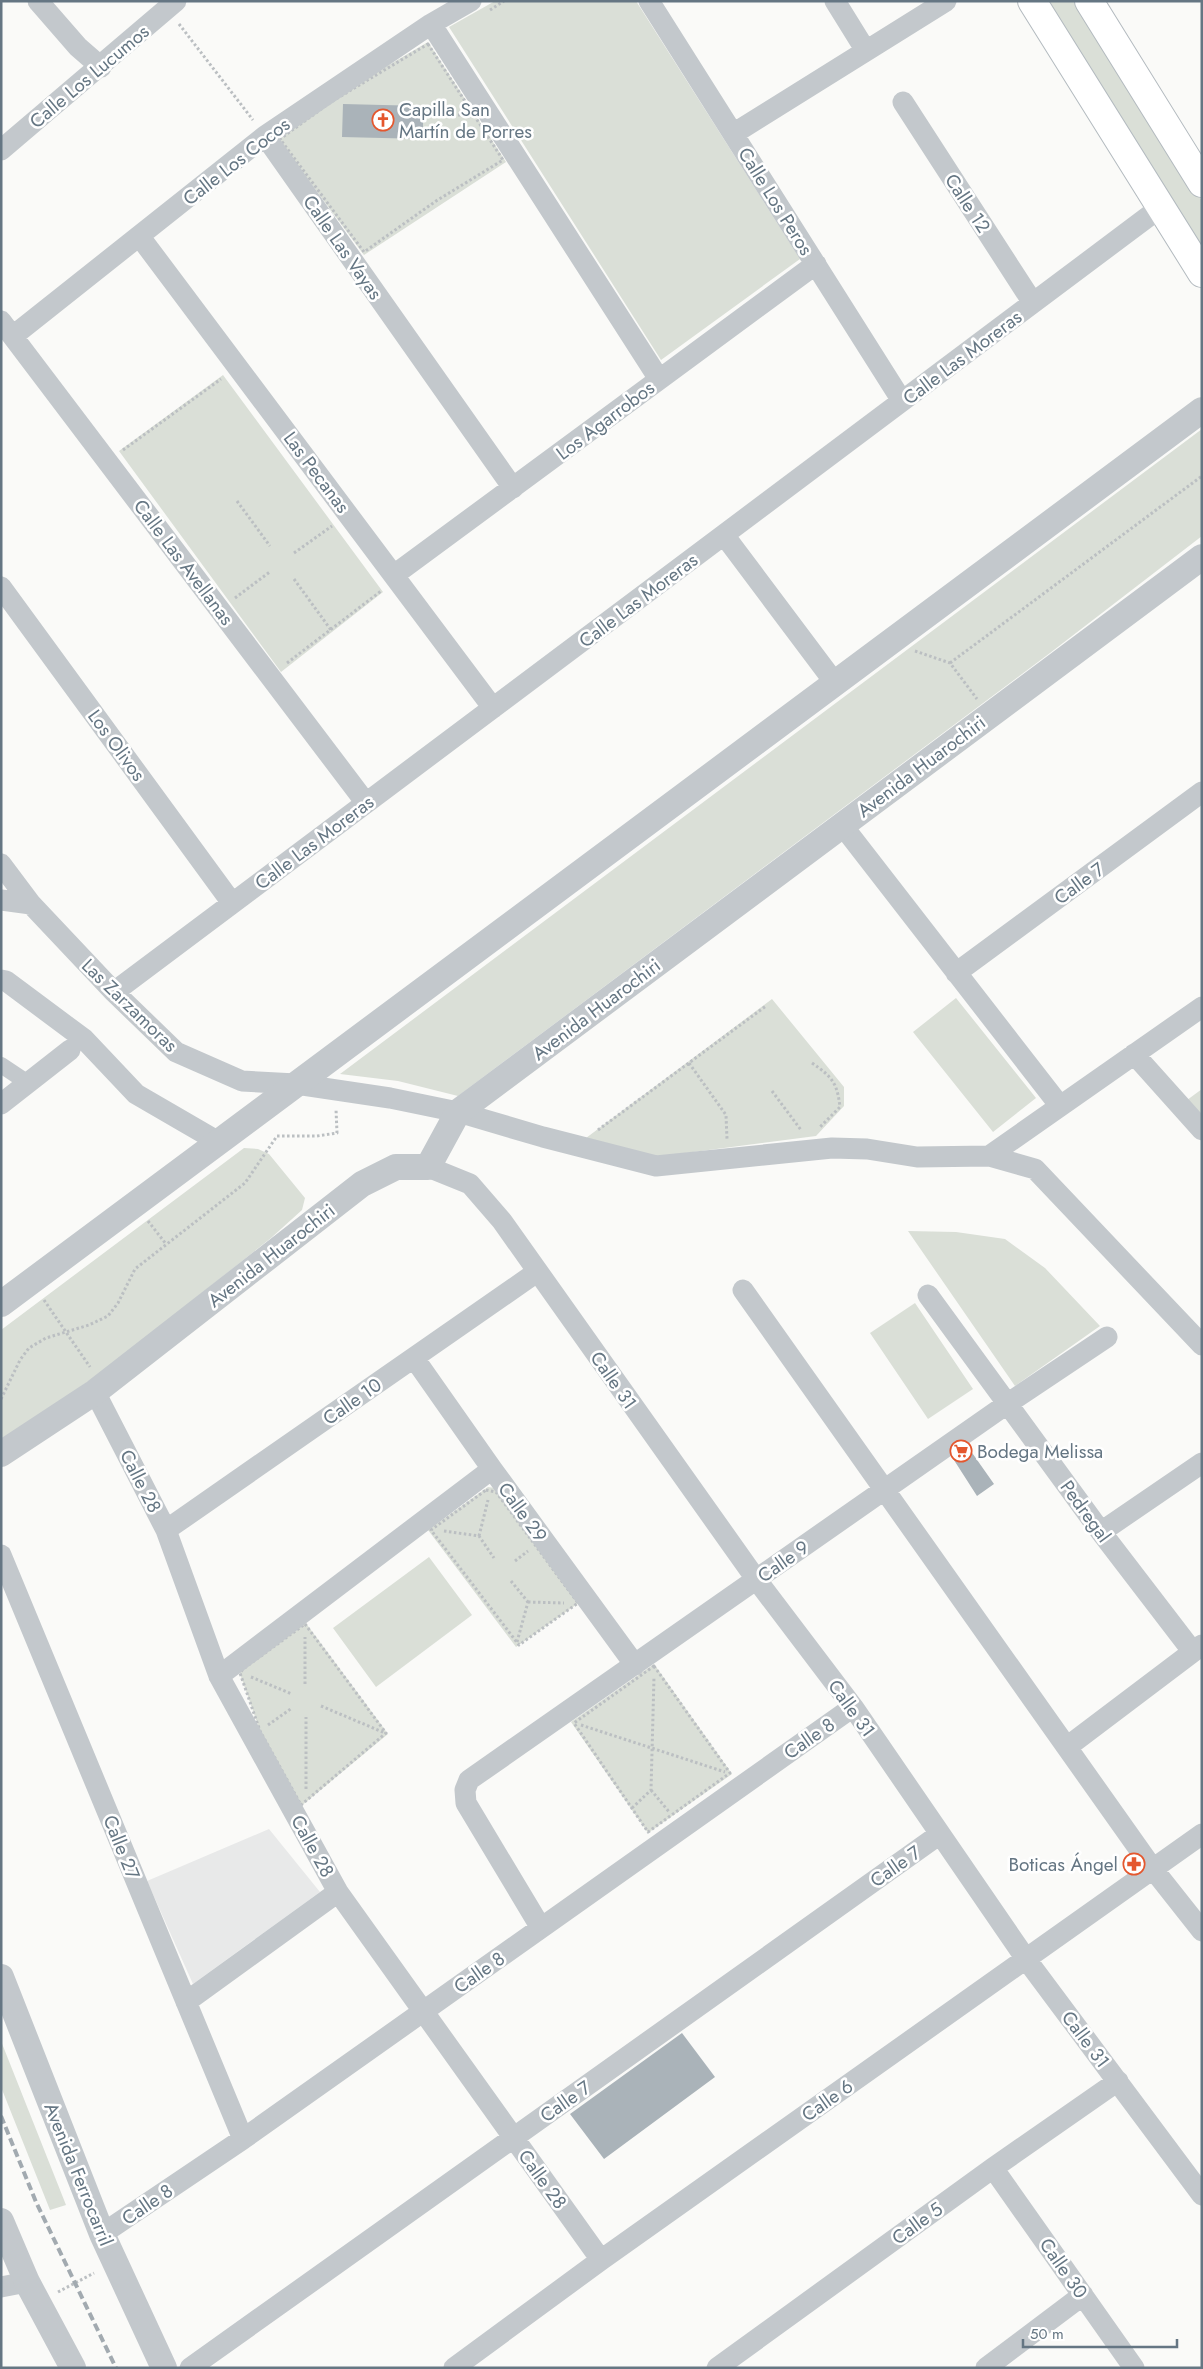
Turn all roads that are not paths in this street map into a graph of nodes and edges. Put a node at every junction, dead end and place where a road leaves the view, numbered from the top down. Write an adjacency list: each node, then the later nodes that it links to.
1 (38, 1): 11 (street)
2 (471, 1): 9 (street, Calle Los Cocos)
3 (649, 1): 13 (street, Calle Los Peros)
4 (835, 1): 10 (street)
5 (946, 1): 10 (street)
6 (1032, 1): 17 (main road)
7 (1089, 1): 16 (main road)
8 (172, 6): 11 (street, Calle Los Lucumos)
9 (431, 24): 14 (street, Calle Los Cocos); 23 (street)
10 (866, 50): 13 (street)
11 (101, 67): 15 (street, Calle Los Lucumos)
12 (903, 102): 21 (street, Calle 12)
13 (733, 134): 19 (street, Calle Los Peros)
14 (265, 136): 18 (street, Calle Los Cocos); 26 (street, Calle Las Vayas)
15 (1, 150)
16 (1202, 183)
17 (1162, 206): 20 (main road); 21 (street, Calle Las Moreras)
18 (140, 237): 22 (street, Calle Los Cocos); 29 (street, Las Pecanas)
19 (816, 264): 23 (street, Los Agarrobos); 24 (street, Calle Los Peros)
20 (1202, 273)
21 (1033, 303): 24 (street, Calle Las Moreras)
22 (7, 328): 34 (street, Calle Las Avellanas)
23 (659, 379): 26 (street, Los Agarrobos)
24 (902, 401): 27 (street, Calle Las Moreras)
25 (1202, 410): 31 (street)
26 (513, 488): 29 (street, Los Agarrobos)
27 (724, 535): 31 (street); 32 (street, Calle Las Moreras)
28 (1202, 557): 35 (street, Avenida Huarochiri)
29 (388, 584): 32 (street, Las Pecanas)
30 (1, 587): 38 (street, Los Olivos)
31 (835, 683): 48 (street)
32 (493, 708): 34 (street, Calle Las Moreras)
33 (1202, 792): 40 (street, Calle 7)
34 (366, 803): 38 (street, Calle Las Moreras)
35 (842, 825): 40 (street); 51 (street, Avenida Huarochiri)
36 (1, 864): 39 (street, Las Zarzamoras)
37 (1, 900): 39 (street)
38 (232, 903): 42 (street, Calle Las Moreras)
39 (31, 904): 42 (street, Las Zarzamoras)
40 (956, 973): 50 (street)
41 (1, 980): 53 (street)
42 (114, 992): 48 (street, Las Zarzamoras)
43 (1202, 1007): 45 (street)
44 (70, 1050): 47 (street)
45 (1134, 1054): 50 (street); 52 (street)
46 (1, 1065): 47 (street)
47 (28, 1083): 49 (street)
48 (296, 1084): 51 (street, Las Zarzamoras); 53 (street)
49 (1, 1104)
50 (1060, 1106): 54 (street)
51 (458, 1112): 54 (street, Las Zarzamoras); 55 (street, Avenida Huarochiri)
52 (1202, 1130)
53 (217, 1141): 59 (street)
54 (989, 1156): 61 (street, Las Zarzamoras)
55 (428, 1167): 56 (street, Calle 31); 63 (street, Avenida Huarochiri)
56 (537, 1272): 62 (street, Calle 10); 72 (street, Calle 31)
57 (743, 1290): 68 (street)
58 (928, 1295): 64 (street, Pedregal)
59 (1, 1304)
60 (1107, 1338): 64 (street, Calle 9)
61 (1202, 1345)
62 (414, 1358): 67 (street, Calle 29); 69 (street, Calle 10)
63 (99, 1389): 65 (street, Avenida Huarochiri); 69 (street, Calle 28)
64 (1007, 1404): 68 (street, Calle 9); 70 (street, Pedregal)
65 (1, 1454)
66 (1202, 1463): 70 (street)
67 (492, 1480): 74 (street, Calle 29); 75 (street)
68 (885, 1490): 72 (street, Calle 9); 77 (street)
69 (166, 1530): 75 (street, Calle 28)
70 (1101, 1532): 73 (street, Pedregal)
71 (1, 1555): 86 (street, Calle 27)
72 (756, 1579): 74 (street, Calle 9); 76 (street, Calle 31)
73 (1197, 1649): 77 (street)
74 (645, 1662): 82 (street, Calle 9)
75 (219, 1676): 81 (street, Calle 28)
76 (853, 1707): 78 (street, Calle 31); 82 (street, Calle 8)
77 (1067, 1746): 80 (street)
78 (940, 1834): 84 (street, Calle 31); 89 (street, Calle 7)
79 (1202, 1834): 80 (street, Calle 6)
80 (1153, 1869): 83 (street); 84 (street, Calle 6)
81 (338, 1892): 86 (street); 87 (street, Calle 28)
82 (541, 1928): 87 (street, Calle 8)
83 (1202, 1930)
84 (1026, 1959): 88 (street, Calle 31); 95 (street, Calle 6)
85 (1, 1978): 94 (street, Avenida Ferrocarril)
86 (186, 2002): 90 (street, Calle 27)
87 (424, 2011): 89 (street, Calle 28); 90 (street, Calle 8)
88 (1118, 2081): 91 (street, Calle 5); 92 (street, Calle 31)
89 (513, 2138): 95 (street, Calle 28); 101 (street, Calle 7)
90 (243, 2139): 94 (street, Calle 8)
91 (993, 2168): 98 (street, Calle 30); 103 (street, Calle 5)
92 (1200, 2188)
93 (1, 2221): 97 (street)
94 (102, 2234): 100 (street, Avenida Ferrocarril)
95 (601, 2260): 102 (street, Calle 6)
96 (1, 2288): 97 (street)
97 (33, 2292): 99 (street)
98 (1083, 2295): 104 (street); 105 (street, Calle 30)
99 (74, 2368)
100 (164, 2368)
101 (190, 2368)
102 (454, 2368)
103 (717, 2368)
104 (986, 2368)
105 (1134, 2368)

